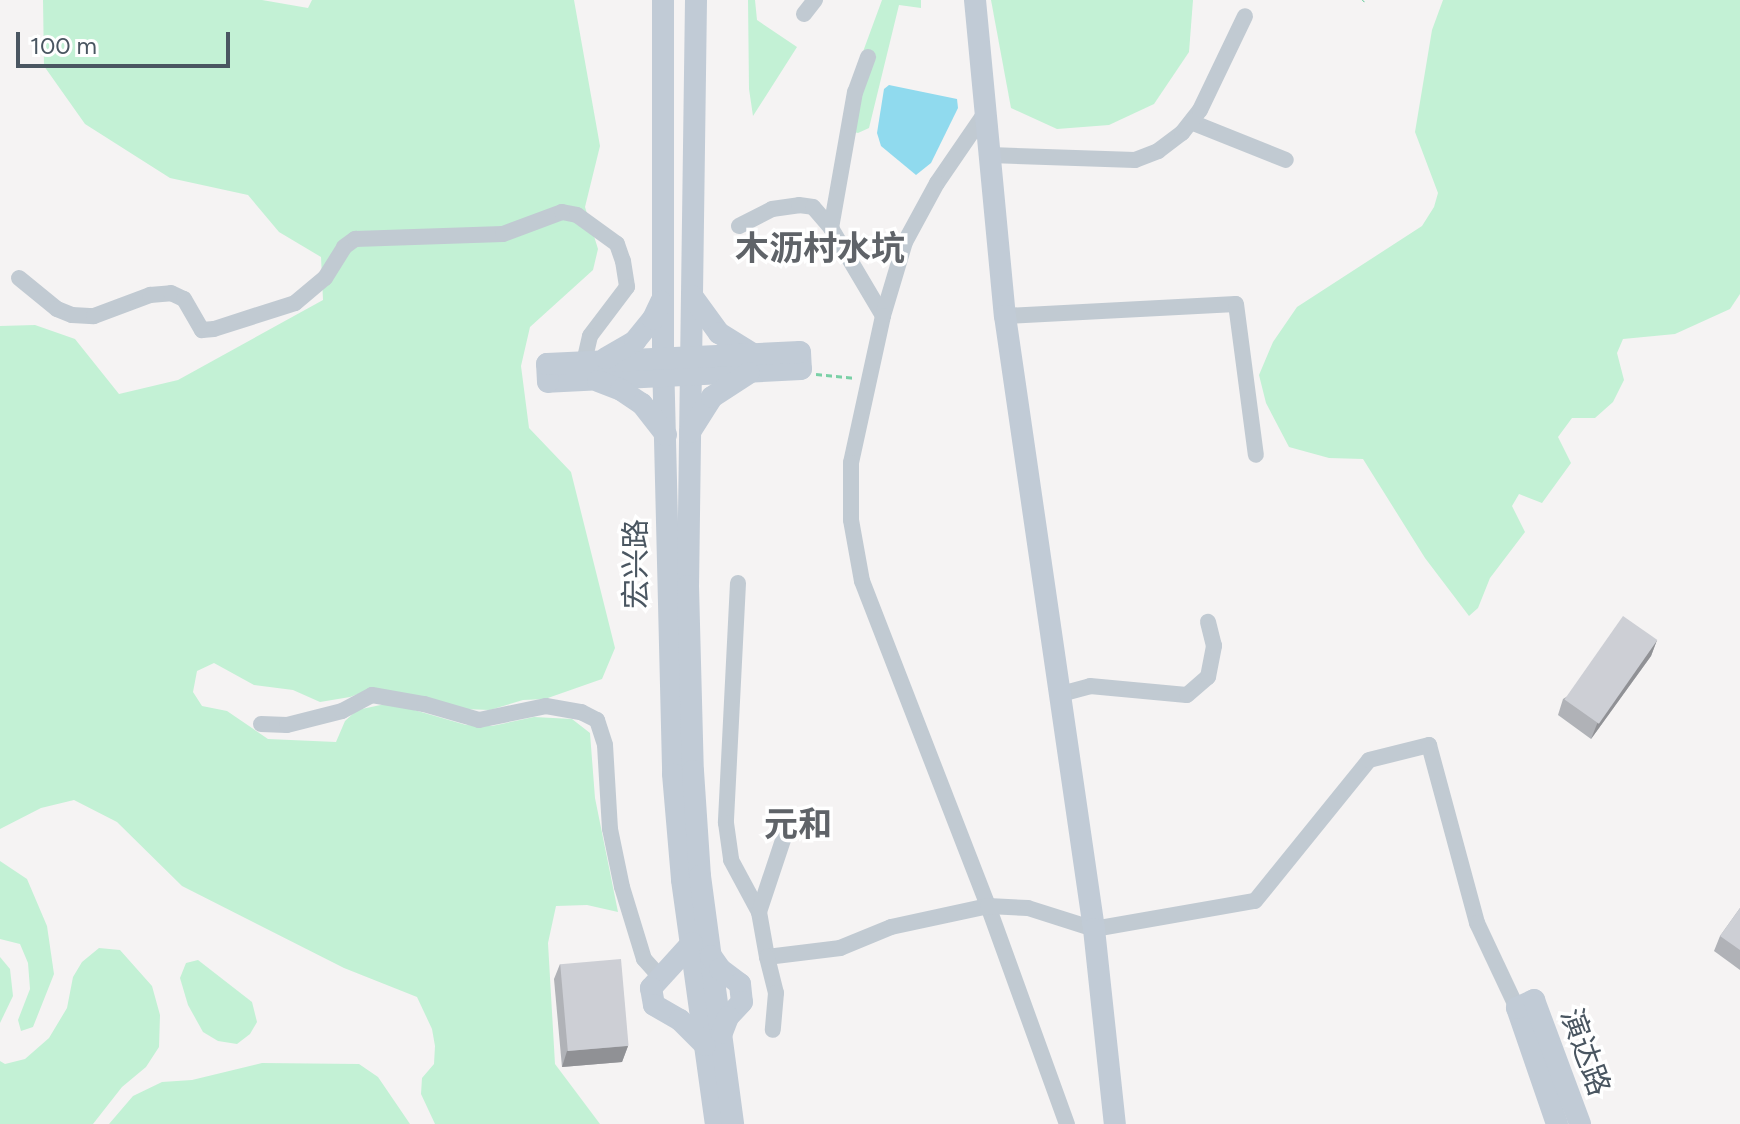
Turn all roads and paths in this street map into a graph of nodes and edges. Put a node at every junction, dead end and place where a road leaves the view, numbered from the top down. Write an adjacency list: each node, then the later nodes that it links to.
1 (663, 0): 15 (street, 宏兴路)
2 (696, 0): 16 (street, 宏兴路)
3 (815, 0): 5 (street)
4 (975, 0): 8 (street)
5 (804, 14)
6 (1245, 16): 9 (street)
7 (868, 57): 13 (street)
8 (985, 113): 10 (street); 17 (street)
9 (1191, 122): 10 (street); 11 (street)
10 (990, 155): 18 (street)
11 (1286, 160)
12 (739, 226): 13 (street)
13 (831, 228): 17 (street)
14 (19, 278): 22 (street)
15 (664, 293): 21 (street, 宏兴路); 22 (street)
16 (691, 294): 19 (street); 20 (street, 宏兴路)
17 (883, 316): 24 (street)
18 (1005, 316): 27 (street); 30 (street)
19 (753, 362): 20 (street); 23 (street); 25 (street)
20 (690, 366): 21 (street); 25 (street, 宏兴路)
21 (664, 367): 22 (street); 26 (street, 宏兴路)
22 (588, 368): 26 (street)
23 (801, 369): 24 (path)
24 (870, 376): 33 (street)
25 (690, 433): 36 (street, 宏兴路)
26 (666, 435): 36 (street, 宏兴路)
27 (1256, 455)
28 (738, 583): 34 (street)
29 (1208, 622): 30 (street)
30 (1061, 694): 35 (street)
31 (261, 724): 38 (street)
32 (785, 834): 34 (street)
33 (988, 906): 35 (street); 37 (street); 44 (street)
34 (759, 912): 37 (street)
35 (1094, 929): 39 (street); 45 (street)
36 (701, 949): 38 (street); 41 (street, 宏兴路)
37 (767, 957): 40 (street)
38 (662, 979): 41 (street)
39 (1526, 1004): 46 (street, 演达路); 47 (street, 演达路)
40 (773, 1030)
41 (713, 1042): 42 (street, 宏兴路); 43 (street, 宏兴路)
42 (716, 1124)
43 (733, 1124)
44 (1067, 1124)
45 (1115, 1124)
46 (1557, 1124)
47 (1580, 1124)

